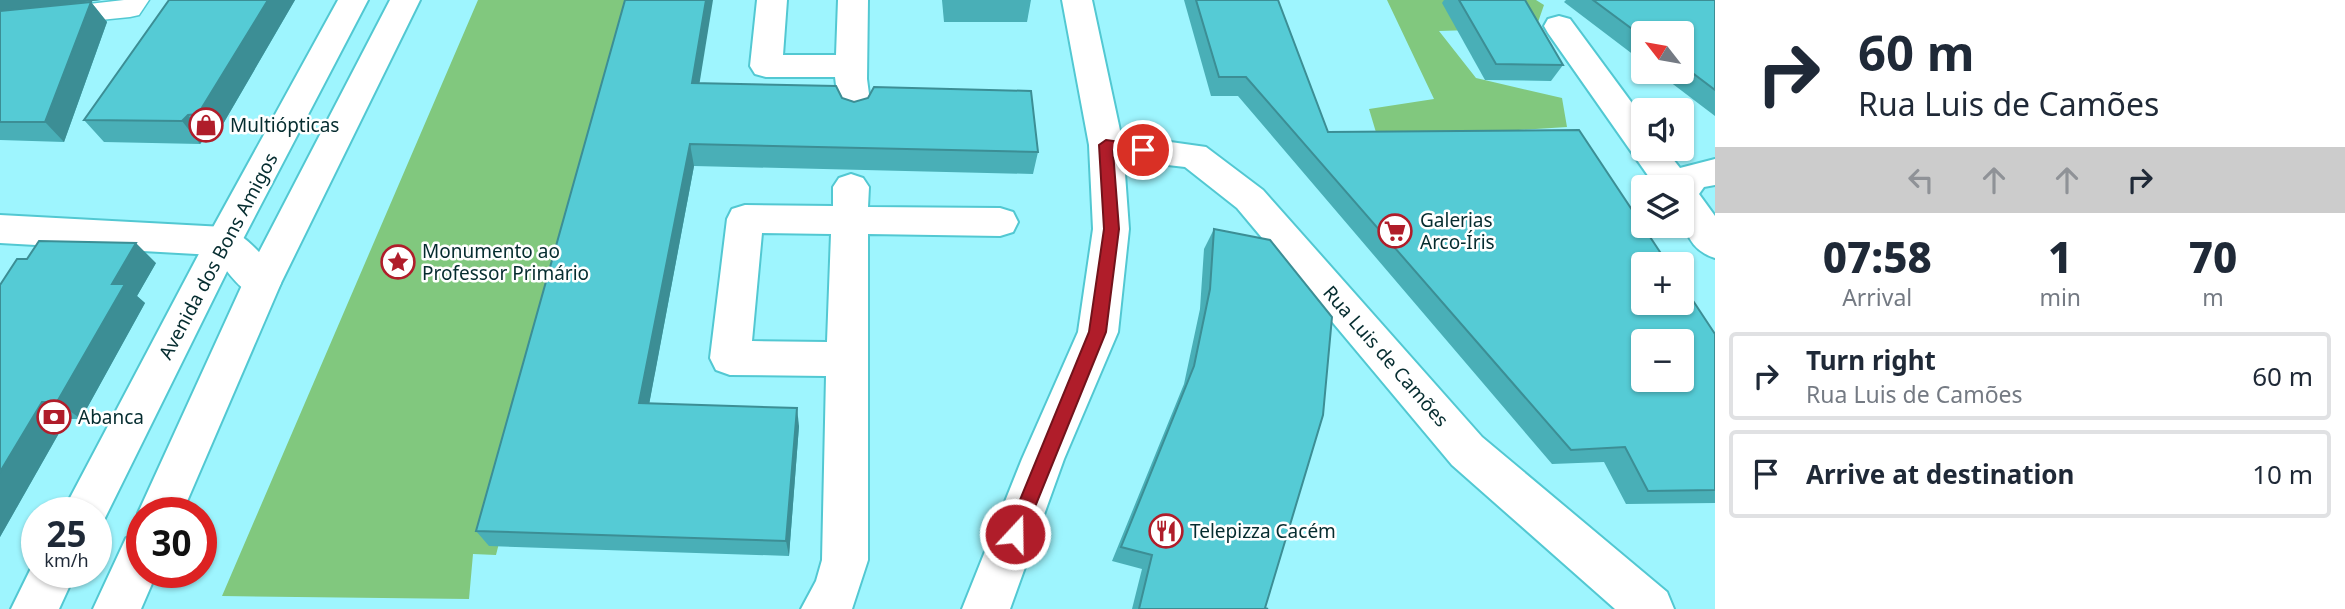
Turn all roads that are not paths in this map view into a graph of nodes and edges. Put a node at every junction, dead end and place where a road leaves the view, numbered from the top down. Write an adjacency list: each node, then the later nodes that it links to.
1 (137, 0): 7 (lane)
2 (353, 0): 20 (street, Avenida dos Bons Amigos)
3 (405, 0): 22 (street)
4 (772, 0): 10 (street)
5 (853, 0): 10 (street)
6 (1077, 0): 13 (street)
7 (12, 21): 9 (lane)
8 (1559, 26): 12 (street)
9 (0, 48)
10 (851, 66): 11 (street)
11 (855, 109)
12 (1631, 126)
13 (1106, 145): 31 (street); 32 (street, Rua Luis de Camões)
14 (1715, 172): 15 (street)
15 (1694, 177)
16 (850, 203): 18 (street); 23 (street); 23 (street)
17 (1694, 214): 21 (street)
18 (1000, 222)
19 (0, 229): 20 (street)
20 (224, 241): 22 (street); 24 (street, Avenida dos Bons Amigos)
21 (1715, 244)
22 (261, 283): 25 (street)
23 (846, 359): 28 (street)
24 (92, 497)
25 (167, 497)
26 (45, 588): 29 (street)
27 (127, 588): 30 (street)
28 (831, 601)
29 (34, 609)
30 (117, 609)
31 (986, 609)
32 (1650, 609)

